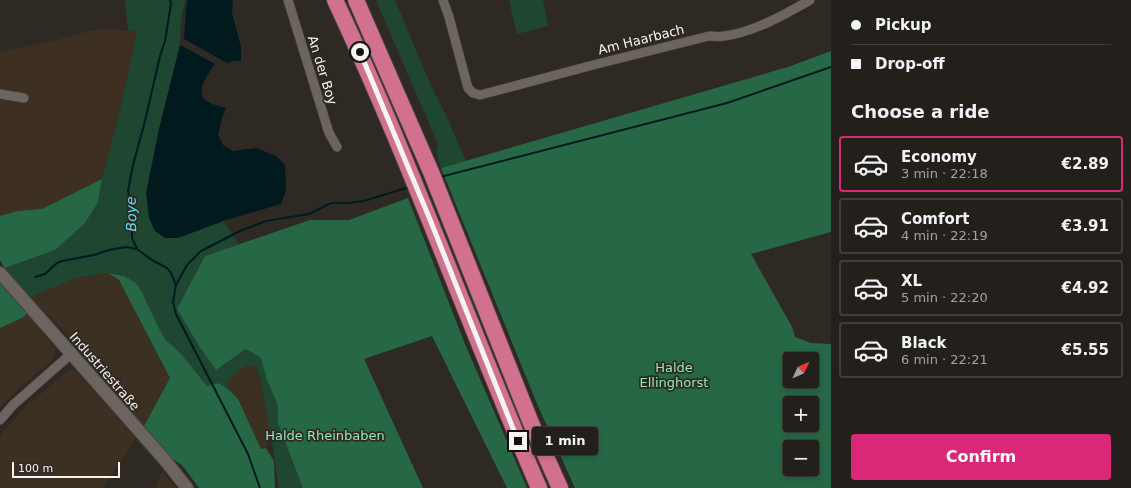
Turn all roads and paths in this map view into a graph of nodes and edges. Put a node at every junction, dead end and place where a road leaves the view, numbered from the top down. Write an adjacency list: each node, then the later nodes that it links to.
1 (288, 0): 8 (street, An der Boy)
2 (335, 0): 13 (highway)
3 (356, 0): 14 (highway)
4 (443, 0): 5 (street, Am Haarbach)
5 (810, 0)
6 (0, 94): 7 (street)
7 (24, 98)
8 (337, 147)
9 (0, 273): 10 (street, Industriestraße)
10 (71, 354): 11 (street); 12 (street, Industriestraße)
11 (0, 420)
12 (188, 488)
13 (539, 488)
14 (560, 488)

